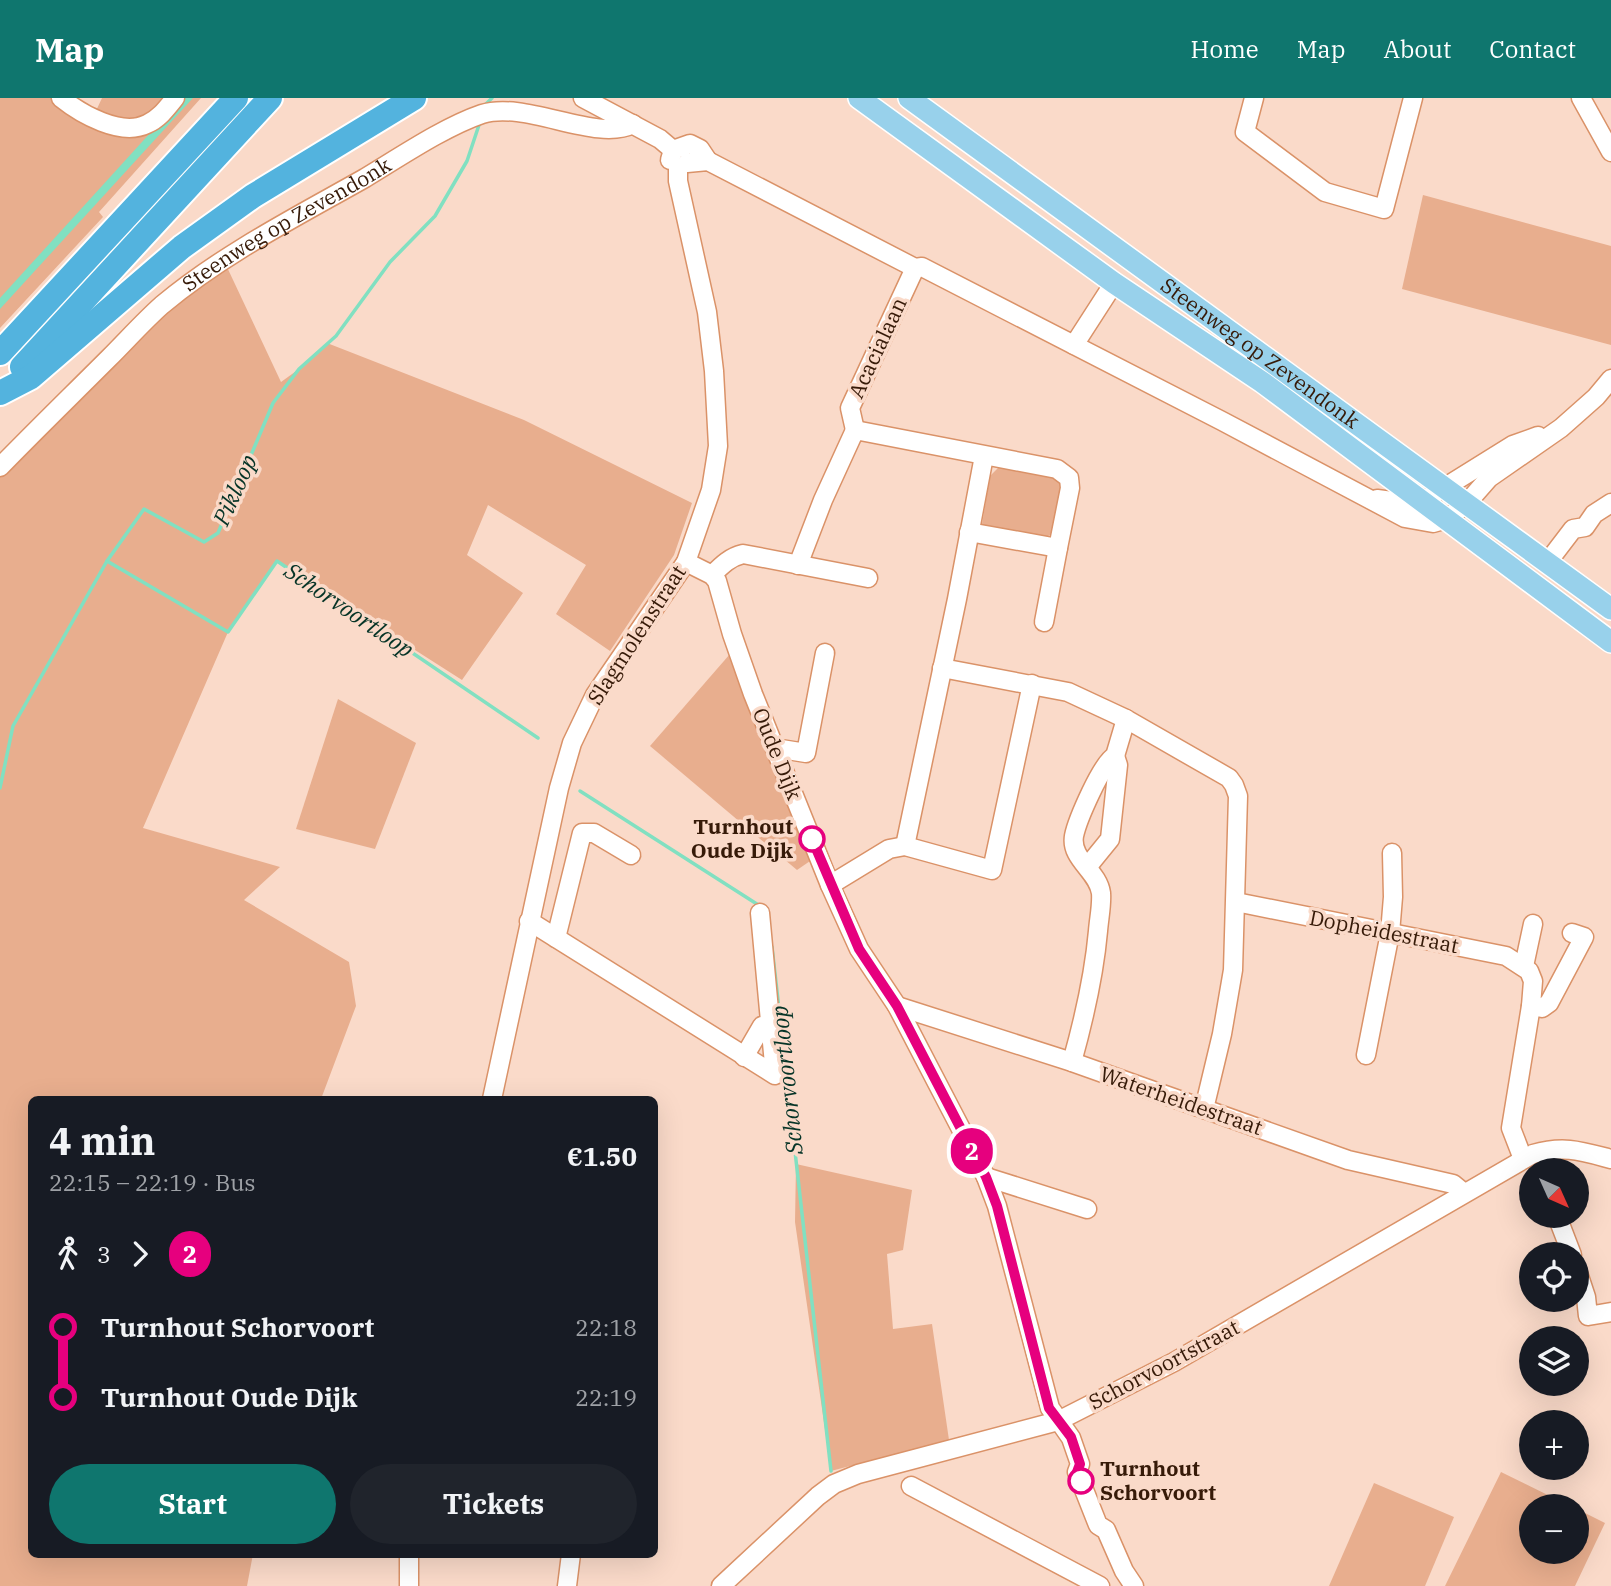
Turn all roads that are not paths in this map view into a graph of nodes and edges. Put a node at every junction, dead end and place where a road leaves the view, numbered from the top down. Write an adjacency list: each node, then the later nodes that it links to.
1 (61, 98): 2 (street)
2 (175, 98)
3 (236, 98): 18 (highway)
4 (270, 98): 20 (highway)
5 (414, 98): 20 (highway)
6 (583, 98): 12 (street)
7 (859, 98): 16 (main road, Steenweg op Zevendonk)
8 (909, 98): 25 (main road, Steenweg op Zevendonk)
9 (1254, 98): 10 (street)
10 (1413, 98)
11 (1581, 98): 13 (street)
12 (633, 124): 14 (street); 24 (street, Steenweg op Zevendonk)
13 (1611, 152)
14 (680, 157): 15 (street); 33 (street, Slagmolenstraat)
15 (915, 268): 17 (street); 22 (street, Acacialaan)
16 (1114, 283): 17 (street); 27 (main road, Steenweg op Zevendonk)
17 (1073, 345): 26 (street)
18 (0, 353)
19 (1611, 379): 21 (street)
20 (0, 392)
21 (1561, 428): 25 (street); 28 (street)
22 (855, 430): 23 (street, Acacialaan); 35 (street, Acacialaan)
23 (984, 456): 31 (street); 32 (street, Acacialaan)
24 (0, 467)
25 (1443, 486): 27 (street); 28 (main road, Steenweg op Zevendonk)
26 (1368, 498): 27 (street); 30 (street)
27 (1423, 500): 30 (main road, Steenweg op Zevendonk)
28 (1467, 503): 30 (street); 34 (main road, Steenweg op Zevendonk)
29 (1611, 503): 34 (street)
30 (1447, 519): 40 (main road, Steenweg op Zevendonk)
31 (969, 532): 32 (street); 42 (street)
32 (1058, 548): 39 (street, Acacialaan)
33 (685, 562): 36 (street); 54 (street, Slagmolenstraat)
34 (1548, 563): 38 (main road, Steenweg op Zevendonk)
35 (798, 565): 36 (street); 37 (street)
36 (712, 575): 45 (street, Oude Dijk)
37 (867, 578)
38 (1611, 608)
39 (1044, 622)
40 (1611, 642)
41 (825, 653): 45 (street)
42 (942, 668): 43 (street); 47 (street)
43 (1032, 684): 44 (street); 47 (street)
44 (1126, 719): 46 (street); 52 (street)
45 (775, 748): 51 (street, Oude Dijk)
46 (1115, 756): 50 (street); 50 (street)
47 (905, 846): 51 (street)
48 (1392, 853): 56 (street)
49 (631, 855): 58 (street)
50 (1088, 866): 65 (street)
51 (830, 885): 60 (street, Oude Dijk)
52 (1236, 902): 56 (street, Dopheidestraat); 67 (street)
53 (760, 913): 64 (street)
54 (529, 921): 58 (street); 66 (street, Slagmolenstraat)
55 (1533, 925): 59 (street)
56 (1390, 933): 59 (street, Dopheidestraat); 63 (street)
57 (1572, 933): 61 (street)
58 (556, 937): 64 (street)
59 (1526, 968): 61 (street)
60 (897, 1006): 65 (street, Waterheidestraat); 72 (street, Oude Dijk)
61 (1531, 1006): 68 (street)
62 (762, 1026): 64 (street)
63 (1366, 1055)
64 (744, 1057)
65 (1072, 1062): 67 (street, Waterheidestraat)
66 (493, 1096)
67 (1204, 1109): 73 (street, Waterheidestraat)
68 (1530, 1158)
69 (1537, 1158): 70 (street, Schorvoortstraat)
70 (1611, 1159)
71 (1519, 1167): 73 (street, Schorvoortstraat)
72 (986, 1177): 74 (street); 77 (street, Oude Dijk)
73 (1464, 1193): 77 (street, Schorvoortstraat)
74 (1087, 1209)
75 (1588, 1312): 76 (street)
76 (1611, 1312)
77 (1058, 1421): 81 (street, Oude Dijk); 84 (street, Schorvoortstraat)
78 (911, 1486): 85 (street)
79 (409, 1558): 82 (street)
80 (570, 1558): 83 (street)
81 (1129, 1585)
82 (408, 1586)
83 (567, 1586)
84 (720, 1586)
85 (1100, 1586)

